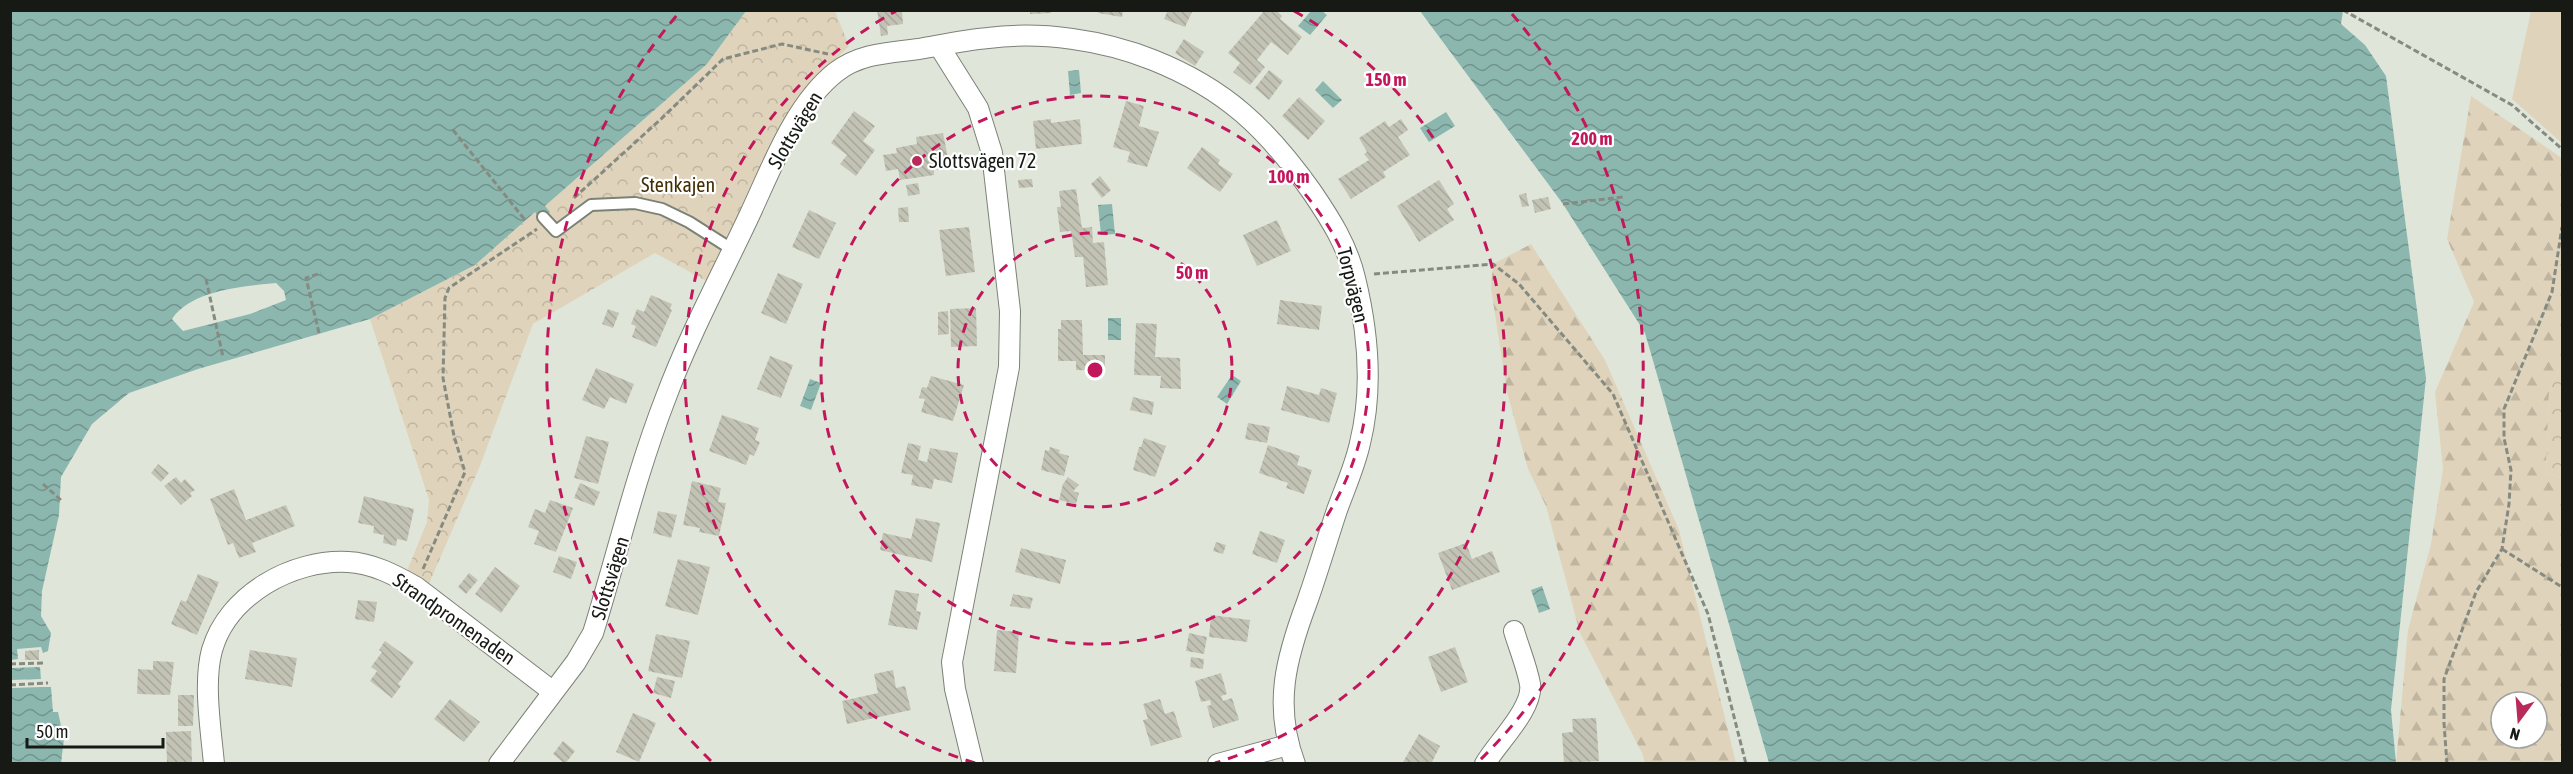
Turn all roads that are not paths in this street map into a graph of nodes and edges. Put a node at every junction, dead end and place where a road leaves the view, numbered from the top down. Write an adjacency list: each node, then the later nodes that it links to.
1 (939, 46): 3 (street, Slottsvägen); 6 (street, Torpvägen); 9 (street)
2 (545, 219): 3 (lane)
3 (733, 250): 5 (street, Slottsvägen)
4 (1514, 631): 11 (street)
5 (552, 691): 7 (street, Strandpromenaden); 8 (street, Slottsvägen)
6 (1291, 754): 10 (street)
7 (214, 764)
8 (499, 764)
9 (973, 764)
10 (1218, 764)
11 (1485, 764)

